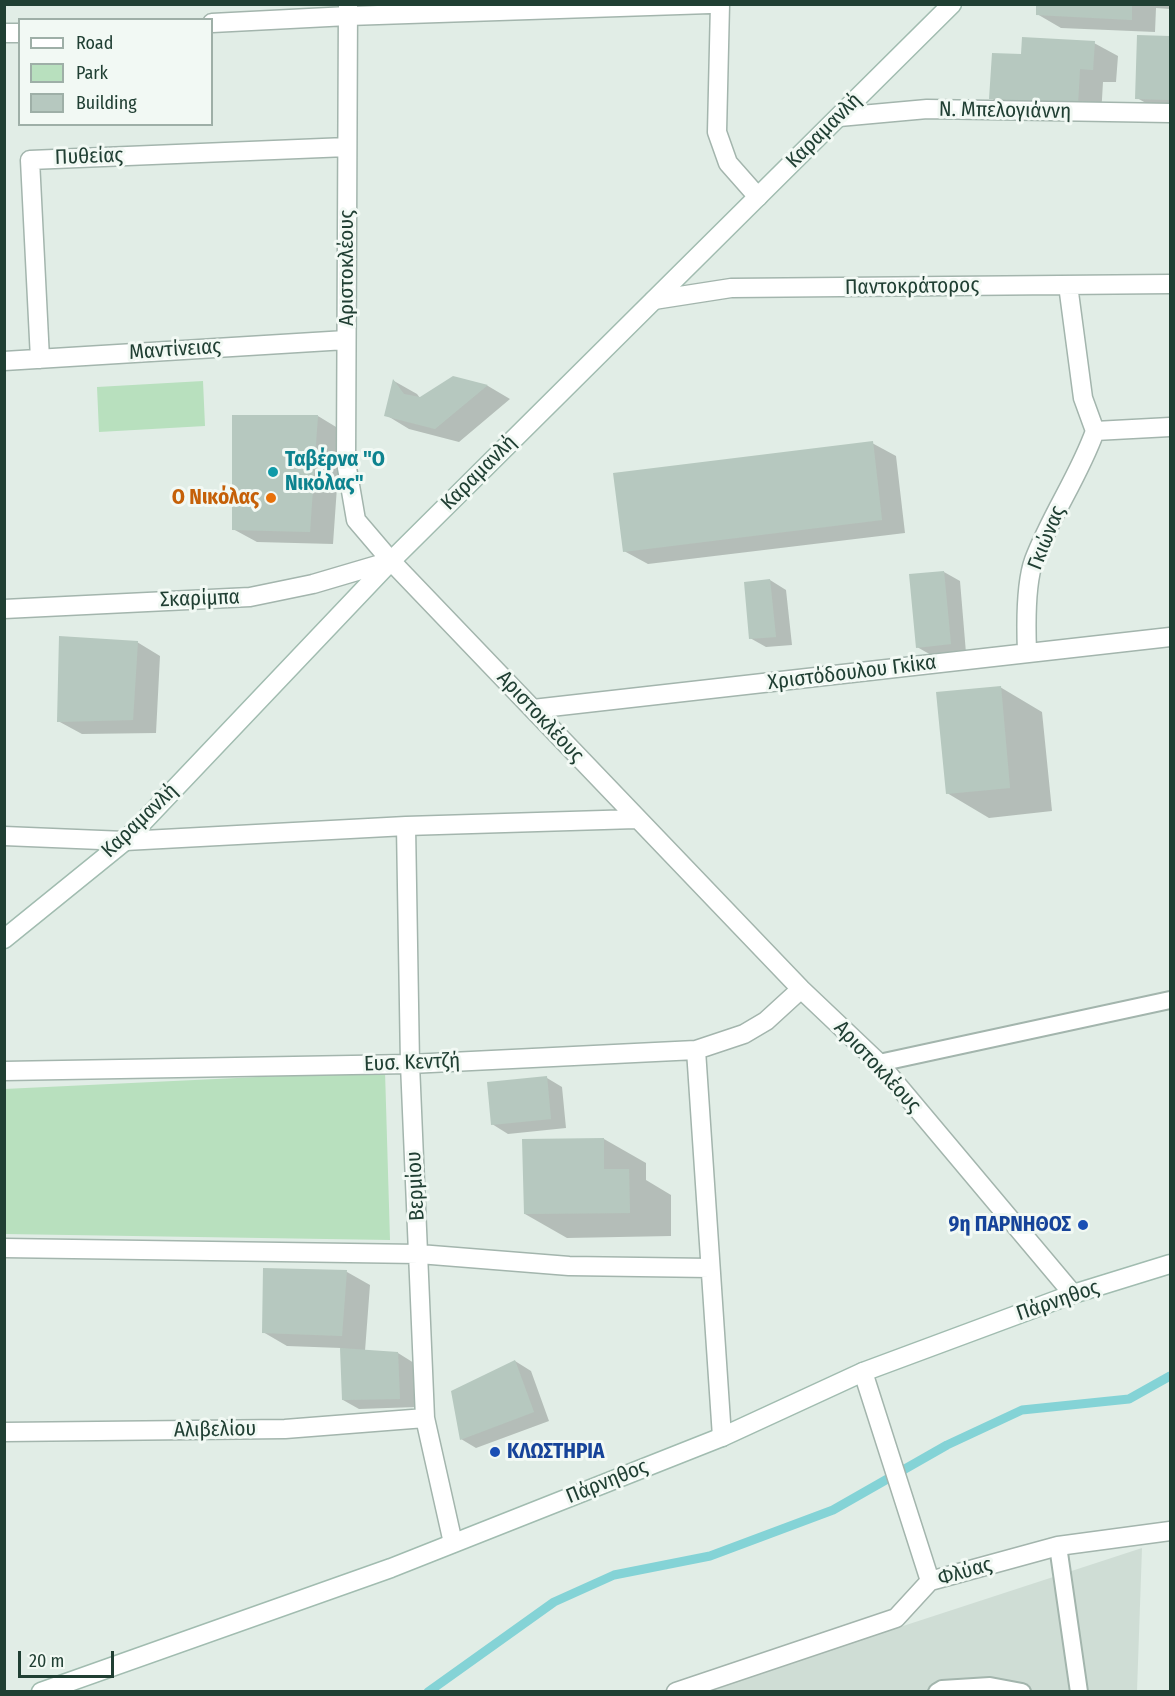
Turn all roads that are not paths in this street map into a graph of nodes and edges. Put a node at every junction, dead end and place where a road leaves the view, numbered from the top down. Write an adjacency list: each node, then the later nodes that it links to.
1 (710, 4): 4 (street)
2 (720, 4): 9 (street)
3 (952, 4): 7 (street, Καραμανλή)
4 (348, 10): 5 (street); 8 (street, Αριστοκλέους)
5 (213, 23)
6 (1170, 113): 7 (street, Ν. Μπελογιάννη)
7 (839, 117): 9 (street, Καραμανλή)
8 (348, 147): 13 (street, Αριστοκλέους); 14 (street, Πυθείας)
9 (758, 197): 12 (street, Καραμανλή)
10 (1170, 284): 11 (street, Παντοκράτορος)
11 (1068, 285): 12 (street, Παντοκράτορος); 17 (street)
12 (654, 300): 18 (street, Καραμανλή)
13 (346, 340): 14 (street, Μαντίνειας); 18 (street, Αριστοκλέους)
14 (40, 359): 15 (street, Μαντίνειας)
15 (4, 361)
16 (1170, 427): 17 (street)
17 (1095, 431): 21 (street, Γκιώνας)
18 (391, 561): 19 (street, Σκαρίμπα); 22 (street, Αριστοκλέους); 26 (street, Καραμανλή)
19 (4, 609)
20 (1170, 637): 21 (street, Χριστόδουλου Γκίκα)
21 (1027, 652): 22 (street, Χριστόδουλου Γκίκα)
22 (533, 709): 23 (street, Αριστοκλέους)
23 (636, 819): 24 (street); 28 (street, Αριστοκλέους)
24 (406, 826): 26 (street); 32 (street, Βερμίου)
25 (4, 836): 26 (street)
26 (125, 841): 27 (street, Καραμανλή)
27 (4, 939)
28 (801, 989): 30 (street, Ευσ. Κεντζή); 31 (street, Αριστοκλέους)
29 (1170, 1000): 31 (lane)
30 (696, 1050): 32 (street, Ευσ. Κεντζή); 37 (street)
31 (879, 1063): 38 (street, Αριστοκλέους)
32 (410, 1064): 33 (street, Ευσ. Κεντζή); 35 (street, Βερμίου)
33 (4, 1071)
34 (4, 1248): 35 (street)
35 (419, 1254): 37 (street); 40 (street, Βερμίου)
36 (1170, 1264): 38 (street, Πάρνηθος)
37 (710, 1268): 42 (street)
38 (1073, 1294): 39 (street, Πάρνηθος)
39 (863, 1372): 42 (street, Πάρνηθος); 46 (street)
40 (426, 1418): 41 (street, Αλιβελίου); 44 (street, Βερμίου)
41 (4, 1432)
42 (722, 1437): 44 (street, Πάρνηθος)
43 (1170, 1531): 45 (street, Φλύας)
44 (453, 1543): 47 (street, Πάρνηθος)
45 (1058, 1546): 46 (street, Φλύας); 51 (lane)
46 (930, 1581): 48 (street, Φλύας)
47 (40, 1692)
48 (676, 1692)
49 (937, 1692): 50 (lane)
50 (1022, 1692)
51 (1078, 1692)

